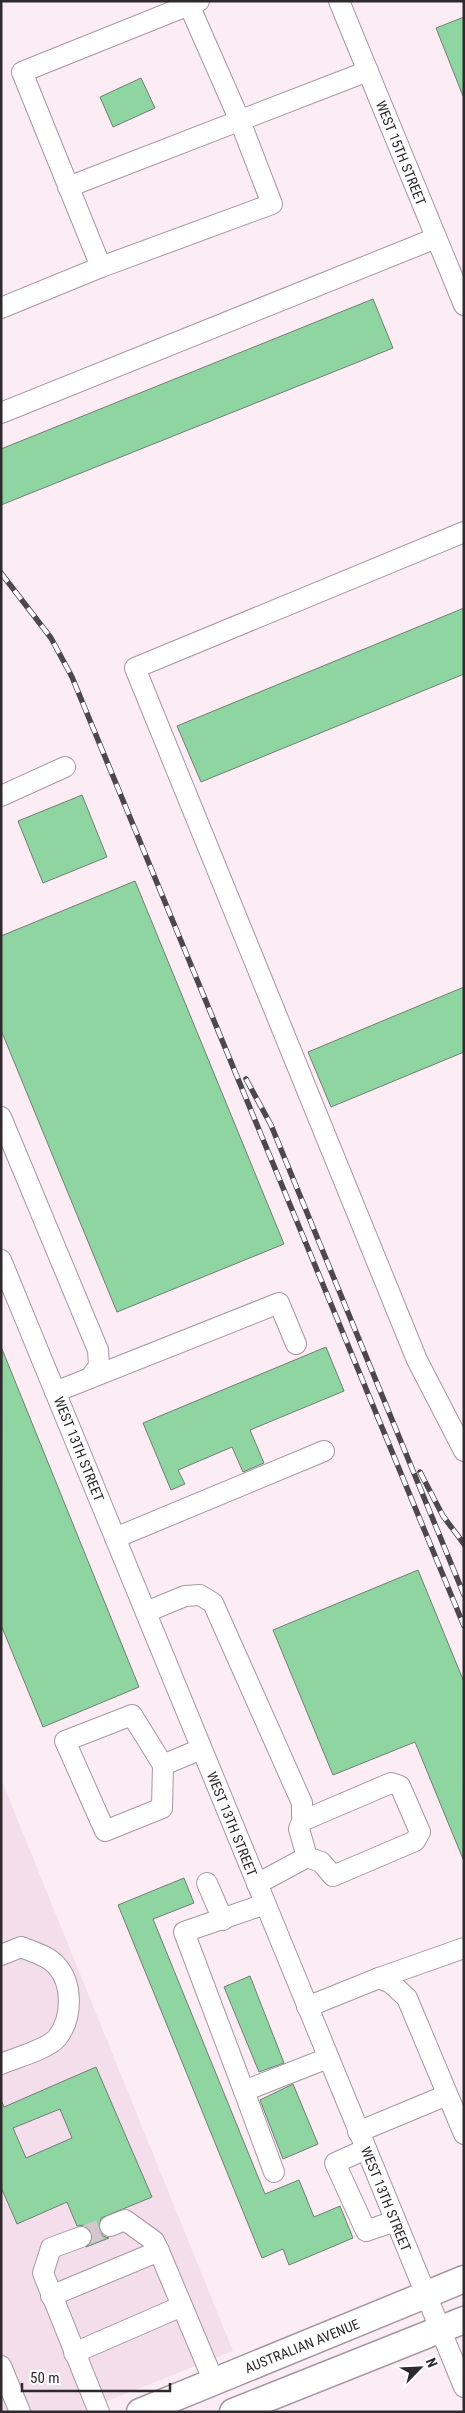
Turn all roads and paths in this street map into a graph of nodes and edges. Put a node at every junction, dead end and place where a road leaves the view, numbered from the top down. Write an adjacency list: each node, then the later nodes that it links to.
1 (339, 1): 3 (street, WEST 15TH STREET)
2 (194, 3): 4 (street); 5 (street)
3 (368, 71): 4 (street); 6 (street, WEST 15TH STREET)
4 (240, 121): 5 (street); 7 (street)
5 (68, 187): 7 (street)
6 (436, 238): 8 (street, WEST 15TH STREET); 10 (street)
7 (101, 267): 9 (street)
8 (464, 305)
9 (1, 308)
10 (1, 413)
11 (464, 532): 20 (street)
12 (65, 768): 13 (street)
13 (1, 796)
14 (1, 1118): 17 (street)
15 (2, 1263): 18 (street, WEST 13TH STREET)
16 (296, 1344): 17 (street)
17 (90, 1378): 18 (street)
18 (55, 1392): 21 (street, WEST 13TH STREET)
19 (324, 1451): 21 (street)
20 (464, 1451)
21 (115, 1538): 22 (street, WEST 13TH STREET)
22 (146, 1612): 23 (street, WEST 13TH STREET); 25 (street)
23 (201, 1749): 24 (street); 28 (street, WEST 13TH STREET)
24 (163, 1765): 24 (street)
25 (302, 1821): 26 (street); 26 (street)
26 (307, 1857): 28 (street)
27 (207, 1883): 30 (street)
28 (257, 1884): 29 (street, WEST 13TH STREET)
29 (265, 1904): 30 (street); 34 (street, WEST 13TH STREET)
30 (223, 1920): 37 (street)
31 (464, 1948): 33 (street)
32 (1, 1955): 36 (street)
33 (379, 1978): 34 (street); 38 (street)
34 (307, 2007): 35 (street, WEST 13TH STREET)
35 (328, 2058): 37 (street); 40 (street, WEST 13TH STREET)
36 (1, 2064)
37 (244, 2092): 41 (street)
38 (448, 2095): 39 (street); 40 (street)
39 (464, 2134)
40 (362, 2140): 42 (street, WEST 13TH STREET); 42 (street)
41 (274, 2172)
42 (395, 2221): 47 (street, WEST 13TH STREET)
43 (110, 2226): 45 (street)
44 (82, 2236): 48 (street)
45 (160, 2250): 48 (street); 49 (street)
46 (464, 2280): 47 (main road, AUSTRALIAN AVENUE)
47 (425, 2295): 50 (street, WEST 13TH STREET); 53 (main road, AUSTRALIAN AVENUE)
48 (51, 2296): 51 (street)
49 (182, 2306): 51 (street); 53 (street)
50 (452, 2325): 54 (street, WEST 13TH STREET); 58 (main road)
51 (74, 2353): 56 (street)
52 (1, 2366): 55 (street)
53 (214, 2382): 57 (main road, AUSTRALIAN AVENUE)
54 (464, 2387)
55 (20, 2412)
56 (99, 2412)
57 (140, 2412)
58 (233, 2412)

